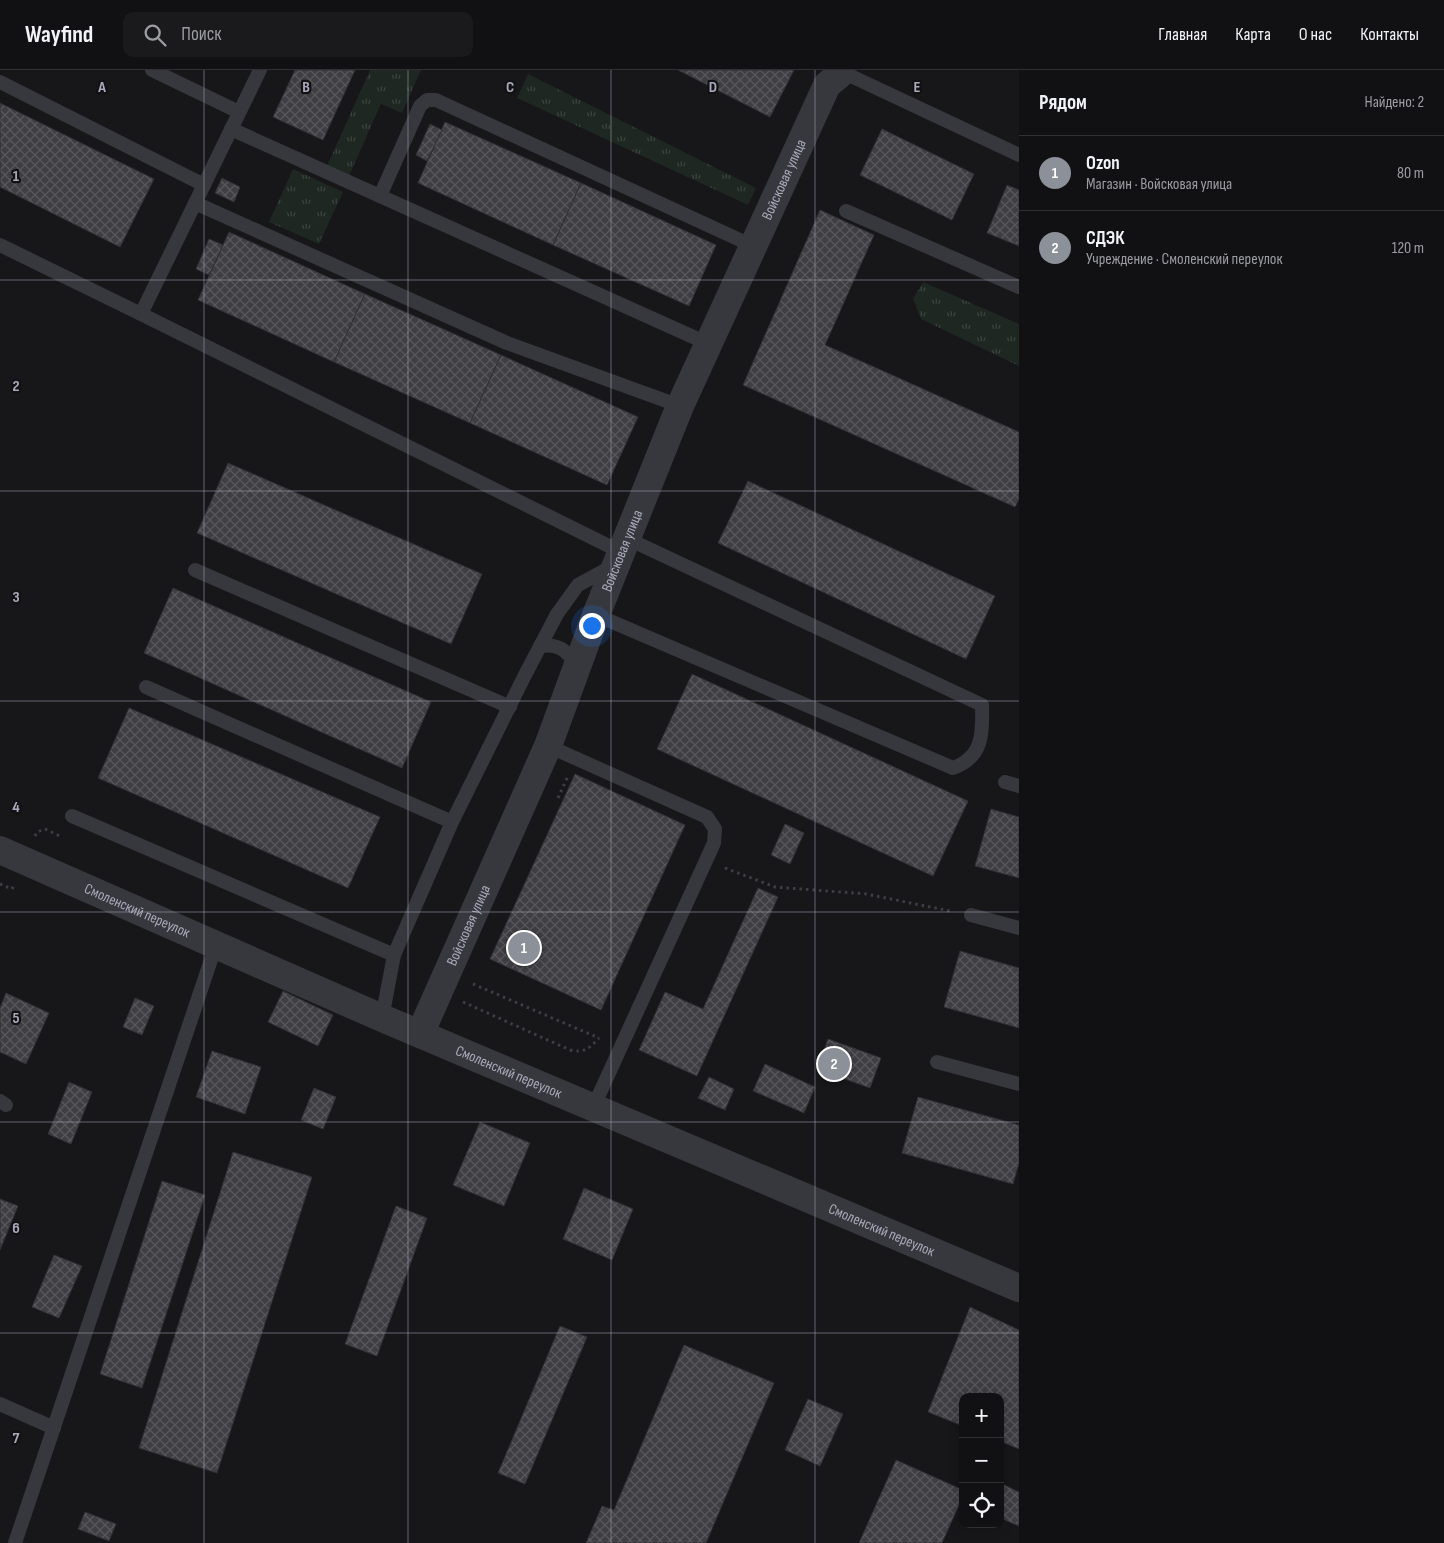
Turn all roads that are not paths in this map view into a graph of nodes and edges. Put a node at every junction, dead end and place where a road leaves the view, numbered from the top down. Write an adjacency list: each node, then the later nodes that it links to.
1 (152, 70): 5 (lane)
2 (260, 70): 5 (lane)
3 (839, 75): 7 (lane); 13 (street, Войсковая улица)
4 (0, 82): 8 (lane)
5 (239, 112): 6 (lane)
6 (231, 129): 8 (lane); 9 (lane)
7 (1019, 155)
8 (204, 185): 10 (lane)
9 (380, 196): 13 (lane); 16 (lane)
10 (195, 203): 15 (lane); 17 (lane)
11 (846, 210): 14 (lane)
12 (0, 245): 15 (lane)
13 (753, 246): 16 (street, Войсковая улица)
14 (1019, 287)
15 (141, 314): 18 (lane)
16 (708, 344): 17 (street, Войсковая улица)
17 (680, 406): 18 (street, Войсковая улица)
18 (622, 552): 20 (street, Войсковая улица); 20 (lane); 21 (lane)
19 (195, 570): 24 (lane)
20 (596, 615): 22 (street, Войсковая улица)
21 (540, 646): 22 (lane); 24 (lane)
22 (578, 666): 25 (street, Войсковая улица)
23 (146, 687): 27 (lane)
24 (510, 707): 27 (lane)
25 (548, 746): 34 (street, Войсковая улица); 37 (lane)
26 (72, 816): 32 (lane)
27 (452, 822): 32 (lane)
28 (12, 855): 31 (street, Смоленский переулок)
29 (971, 915): 30 (lane)
30 (1019, 928)
31 (216, 945): 33 (street, Смоленский переулок); 40 (lane)
32 (394, 955): 33 (lane)
33 (382, 1018): 34 (street, Смоленский переулок)
34 (420, 1034): 37 (street, Смоленский переулок)
35 (937, 1062): 36 (lane)
36 (1019, 1084)
37 (593, 1108): 38 (street, Смоленский переулок)
38 (1019, 1288)
39 (0, 1404): 40 (lane)
40 (54, 1428): 41 (lane)
41 (14, 1543)

